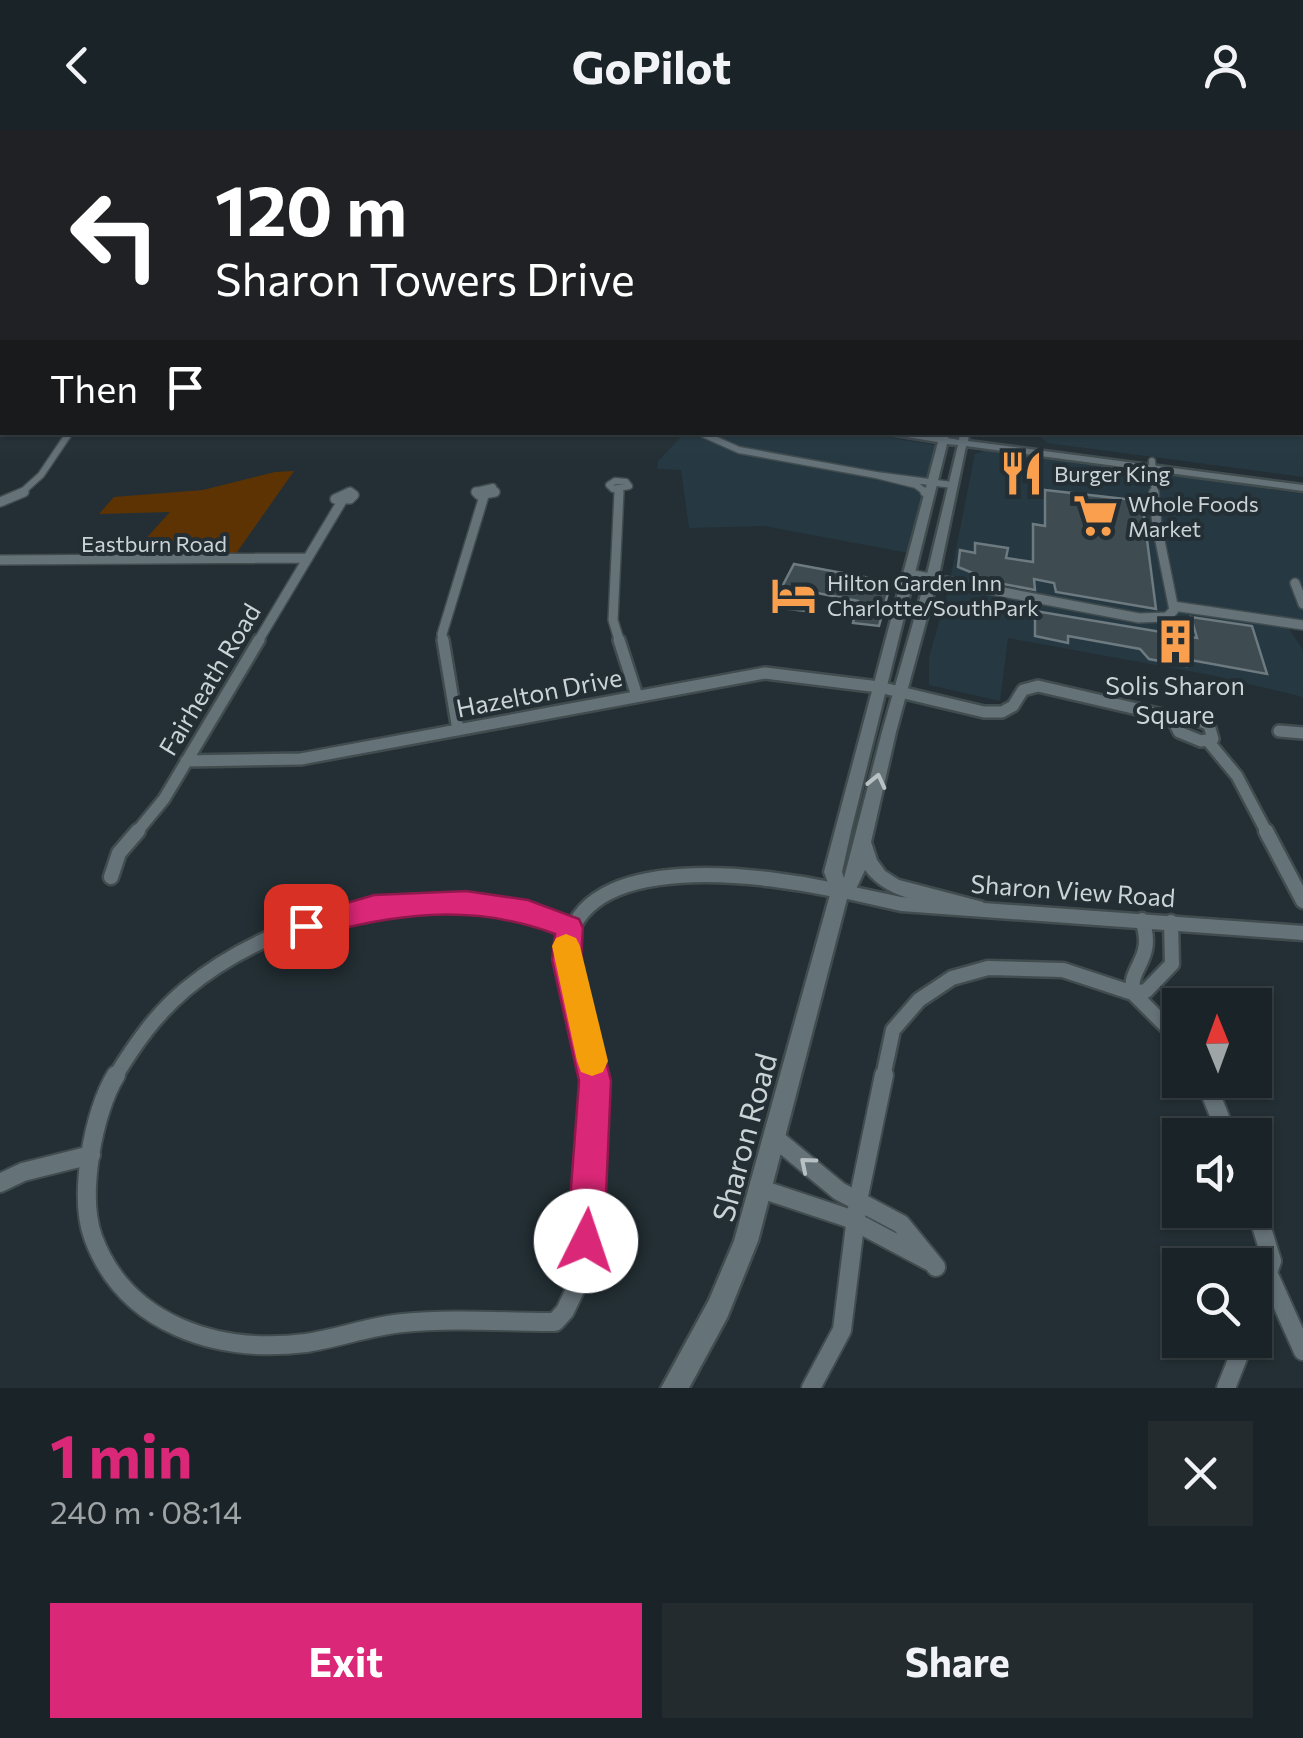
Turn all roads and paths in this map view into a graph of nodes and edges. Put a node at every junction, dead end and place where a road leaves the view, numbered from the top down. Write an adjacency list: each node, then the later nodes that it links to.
1 (68, 435): 15 (street)
2 (706, 435): 6 (street)
3 (946, 435): 4 (main road); 8 (main road, Sharon Road)
4 (964, 436): 5 (main road); 9 (main road, Sharon Road)
5 (1152, 464): 7 (main road); 10 (main road); 22 (street)
6 (876, 475): 8 (street); 12 (street)
7 (1303, 480)
8 (932, 482): 9 (street); 12 (main road, Sharon Road)
9 (952, 485): 19 (main road, Sharon Road)
10 (1303, 488)
11 (619, 490): 26 (street)
12 (929, 495): 18 (main road, Sharon Road)
13 (484, 496): 28 (street)
14 (342, 501): 16 (street, Fairheath Road)
15 (0, 502)
16 (308, 558): 17 (street, Eastburn Road); 32 (street, Fairheath Road)
17 (0, 560)
18 (909, 574): 19 (street); 24 (main road, Sharon Road)
19 (932, 579): 22 (street); 25 (main road, Sharon Road)
20 (1295, 584): 21 (street)
21 (1303, 604)
22 (1173, 606): 23 (street)
23 (1301, 626)
24 (879, 687): 25 (street, Hazelton Drive); 26 (street, Hazelton Drive); 35 (main road, Sharon Road)
25 (900, 692): 27 (street, Hazelton Drive); 33 (main road, Sharon Road, one-way to 25)
26 (638, 696): 28 (street, Hazelton Drive)
27 (1176, 718): 31 (street); 31 (street)
28 (458, 730): 32 (street, Hazelton Drive)
29 (1280, 731): 30 (street)
30 (1303, 733)
31 (1208, 741): 36 (street)
32 (186, 761): 34 (street, Fairheath Road)
33 (864, 837): 35 (main road, Sharon Road); 37 (main road)
34 (111, 877)
35 (840, 891): 37 (street, Sharon View Road); 40 (street); 44 (main road, Sharon Road)
36 (1303, 902)
37 (977, 907): 38 (street, Sharon View Road)
38 (1142, 920): 39 (street, Sharon View Road); 42 (street)
39 (1171, 922): 41 (street, Sharon View Road); 42 (street)
40 (569, 928): 45 (street); 45 (street)
41 (1303, 933)
42 (1133, 993): 43 (street); 48 (street)
43 (1162, 1022)
44 (775, 1138): 47 (main road, Sharon Road); 48 (street, one-way to 44)
45 (91, 1155): 46 (street)
46 (0, 1183)
47 (761, 1189): 48 (street); 52 (main road, Sharon Road)
48 (857, 1210): 53 (street)
49 (1272, 1282): 50 (street)
50 (1303, 1350)
51 (1237, 1358): 54 (street)
52 (674, 1388)
53 (812, 1388)
54 (1226, 1388)

